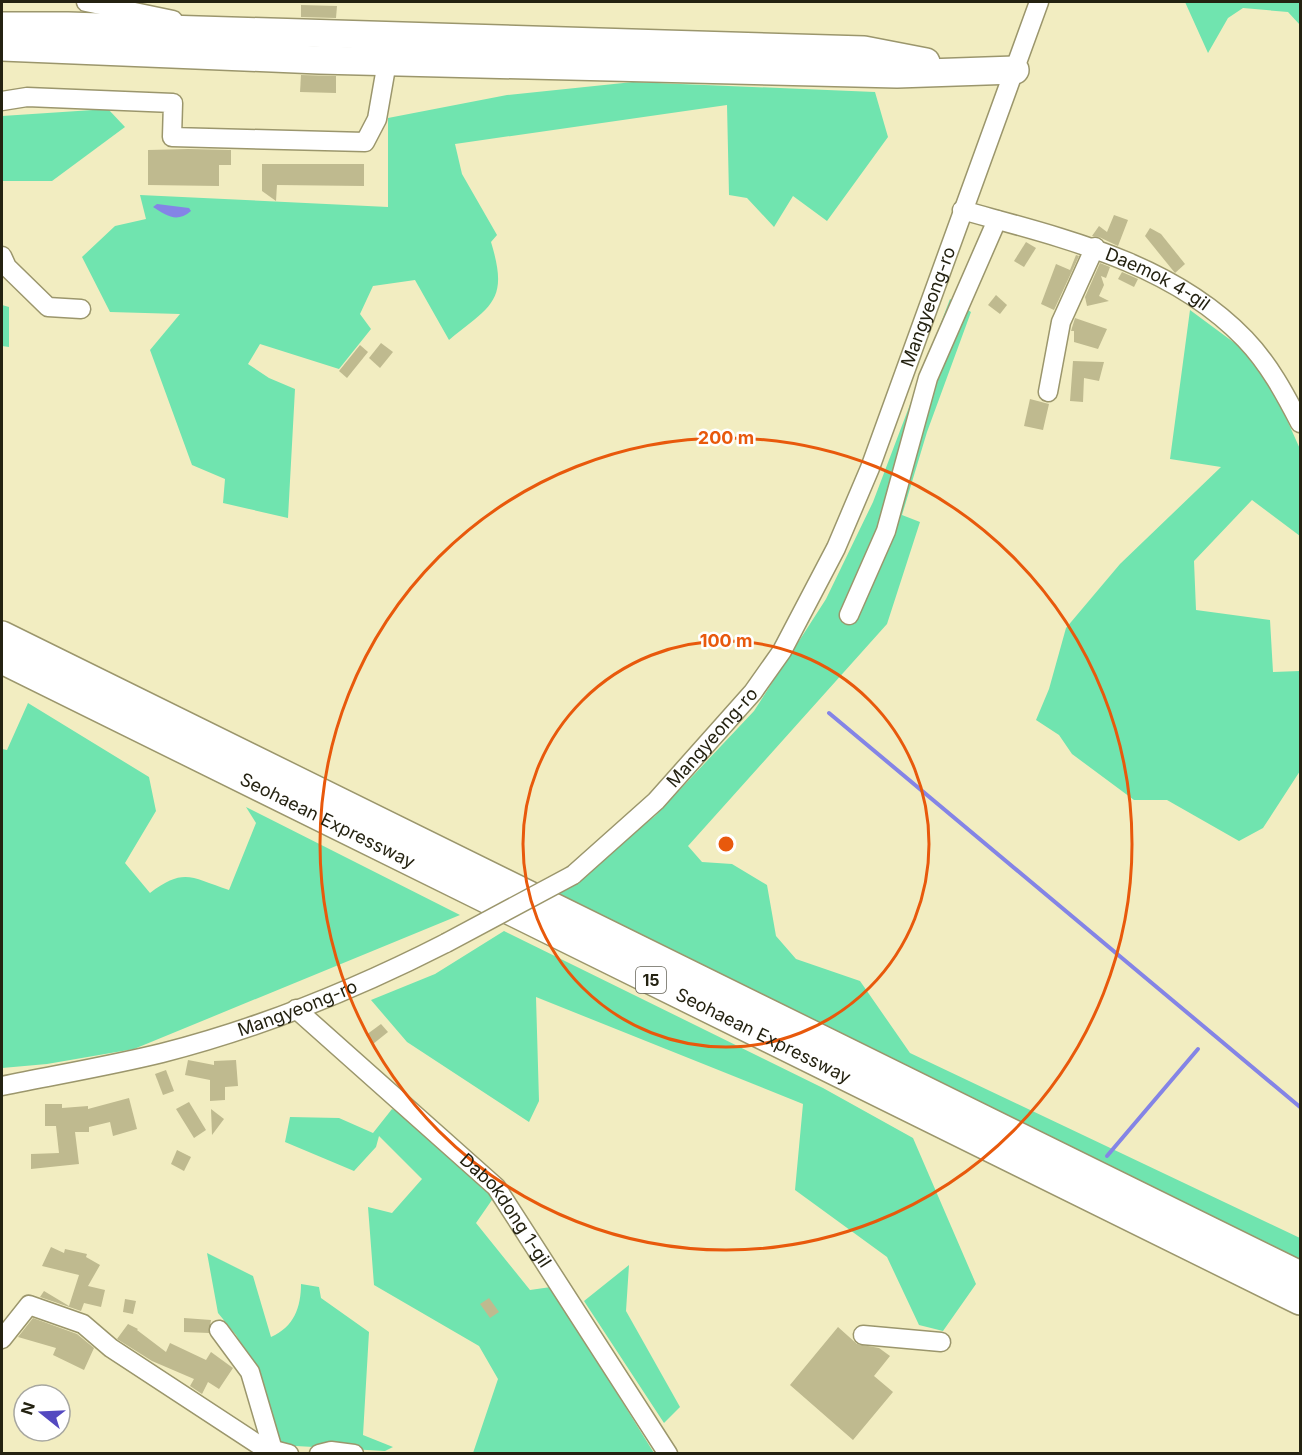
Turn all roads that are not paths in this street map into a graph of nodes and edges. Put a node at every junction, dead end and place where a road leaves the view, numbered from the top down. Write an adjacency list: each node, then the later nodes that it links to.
1 (86, 2): 4 (street)
2 (1039, 2): 8 (street, Mangyeong-ro)
3 (2, 26): 4 (highway)
4 (233, 32): 7 (highway)
5 (2, 47): 6 (highway)
6 (387, 62): 7 (highway); 9 (street)
7 (975, 70): 8 (highway)
8 (1015, 70): 10 (street, Mangyeong-ro)
9 (2, 101)
10 (962, 210): 11 (street, Daemok 4-gil); 20 (street, Mangyeong-ro, bridge)
11 (997, 220): 12 (street, Daemok 4-gil); 17 (street)
12 (1095, 247): 15 (street); 16 (street, Daemok 4-gil)
13 (2, 256): 14 (street)
14 (81, 309)
15 (1048, 392)
16 (1300, 423)
17 (849, 615)
18 (2, 635): 22 (highway, Seohaean Expressway / 15)
19 (2, 660): 23 (highway, Seohaean Expressway / 15)
20 (296, 1010): 21 (street, Mangyeong-ro); 31 (street, Dabokdong 1-gil)
21 (2, 1086)
22 (1300, 1275)
23 (1300, 1301)
24 (219, 1330): 28 (street)
25 (863, 1335): 27 (street)
26 (2, 1339): 28 (street)
27 (941, 1342)
28 (281, 1452)
29 (319, 1454): 30 (street)
30 (354, 1454)
31 (668, 1454)

